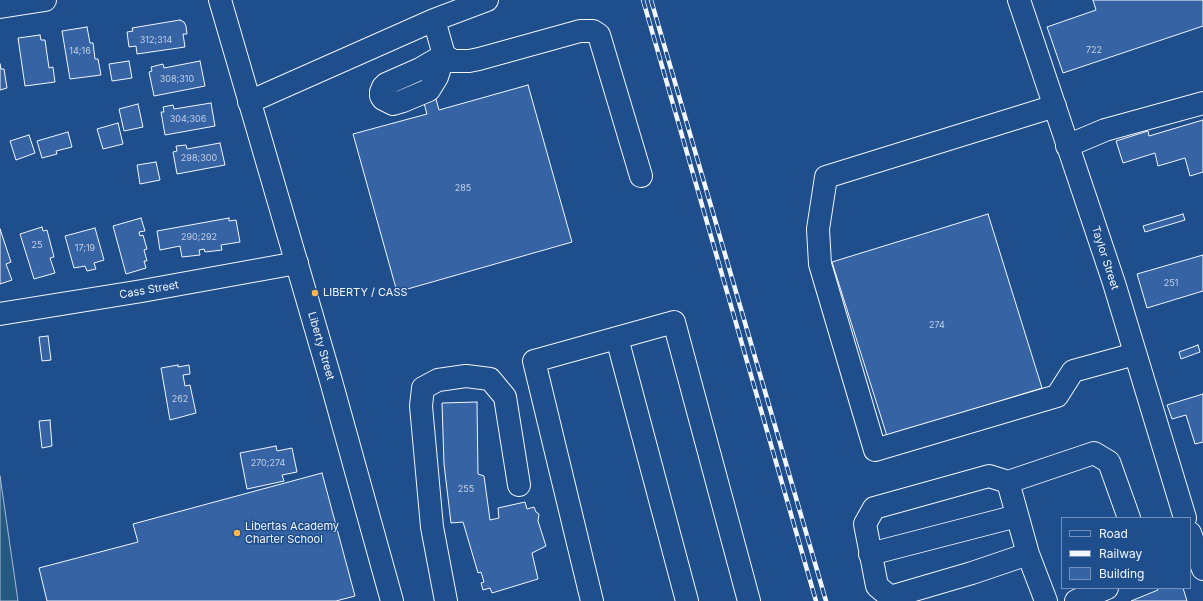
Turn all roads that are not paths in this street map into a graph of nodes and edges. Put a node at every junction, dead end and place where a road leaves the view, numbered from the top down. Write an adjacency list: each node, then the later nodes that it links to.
1 (45, 0): 5 (street)
2 (220, 0): 7 (street, Liberty Street)
3 (486, 0): 6 (street)
4 (1019, 0): 9 (street, Taylor Street)
5 (0, 7)
6 (434, 20): 7 (street); 11 (street)
7 (249, 102): 12 (street, Liberty Street)
8 (1203, 104): 10 (street)
9 (1055, 106): 10 (street, Taylor Street); 15 (street)
10 (1067, 146): 15 (street, Taylor Street)
11 (641, 176)
12 (297, 263): 13 (street, Cass Street); 26 (street, Liberty Street)
13 (0, 314)
14 (617, 338): 28 (street); 29 (street); 30 (street)
15 (1135, 354): 20 (street, Taylor Street)
16 (1008, 482): 18 (street); 19 (street); 22 (street)
17 (519, 485): 27 (street)
18 (1017, 516): 22 (street); 23 (street)
19 (1129, 517)
20 (1185, 517)
21 (1191, 536): 24 (street)
22 (870, 554): 23 (street)
23 (1028, 554): 31 (street)
24 (1203, 569)
25 (1105, 589): 32 (street)
26 (392, 601)
27 (446, 601)
28 (592, 601)
29 (687, 601)
30 (749, 601)
31 (1046, 601)
32 (1076, 601)

